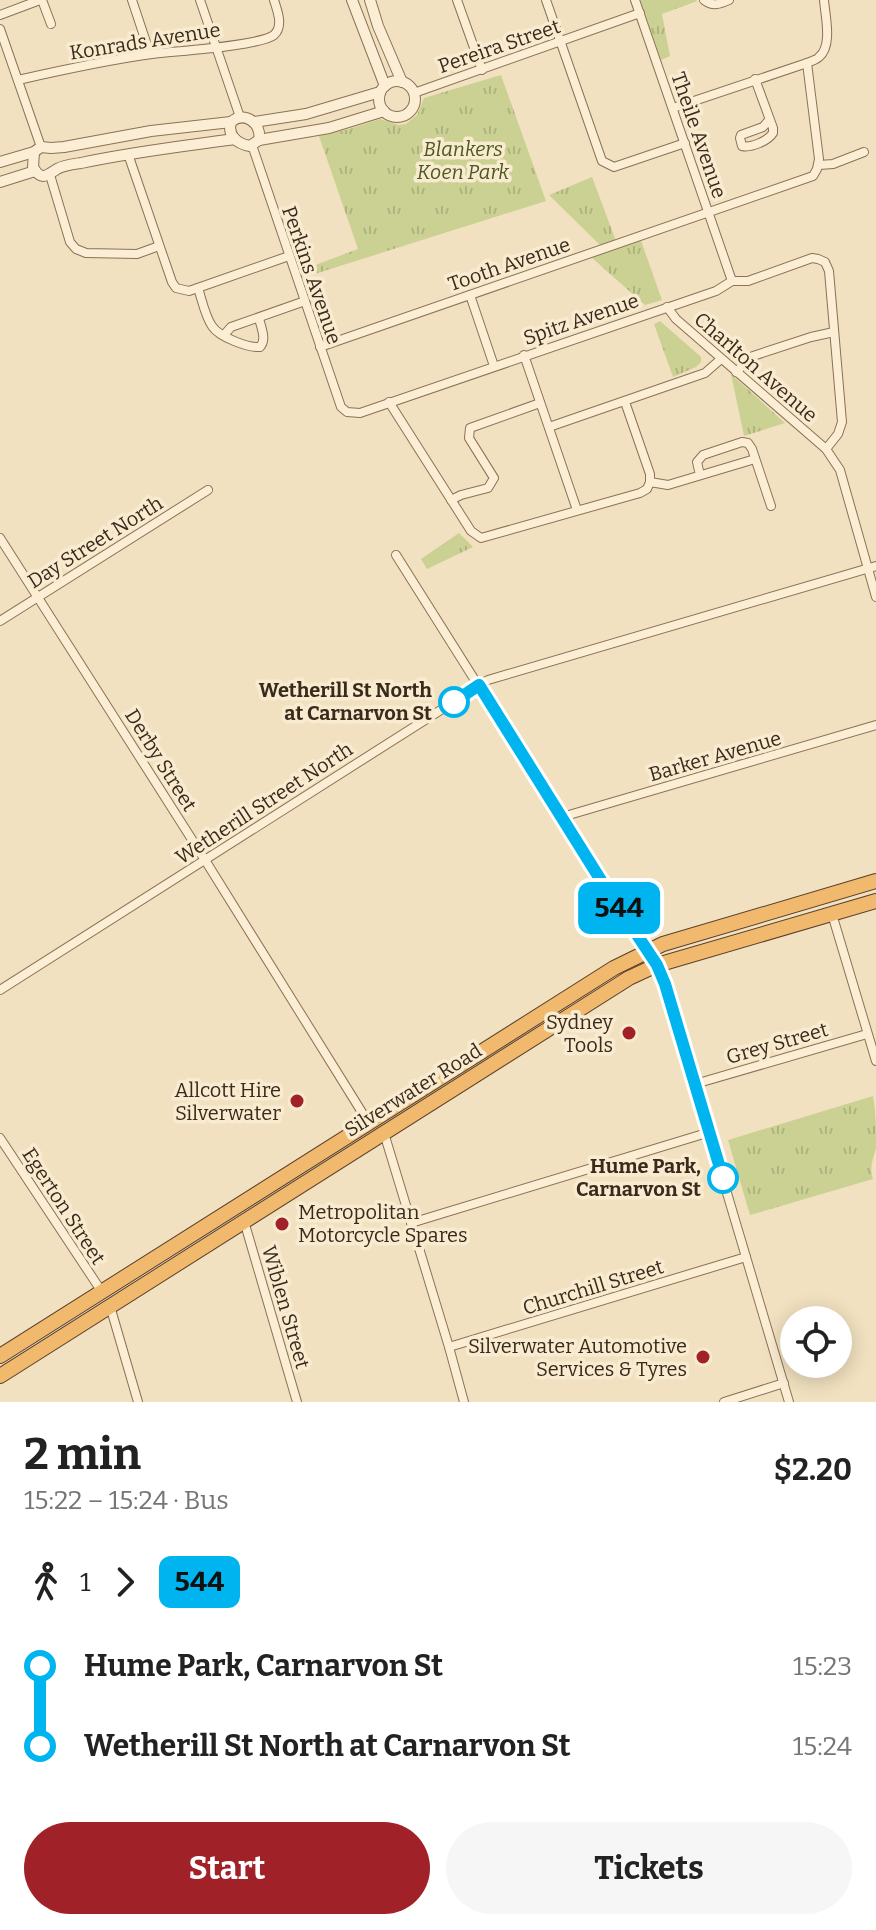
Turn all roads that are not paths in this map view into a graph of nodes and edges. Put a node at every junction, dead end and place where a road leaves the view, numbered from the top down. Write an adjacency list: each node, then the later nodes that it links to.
1 (41, 0): 14 (street); 15 (street)
2 (132, 0): 19 (street)
3 (200, 0): 18 (street)
4 (274, 0): 18 (street, Konrads Avenue)
5 (352, 0): 25 (street)
6 (370, 0): 24 (street)
7 (457, 0): 21 (street)
8 (546, 0): 17 (street)
9 (635, 0): 13 (street, Theile Avenue)
10 (704, 0): 11 (street)
11 (729, 0)
12 (824, 0): 20 (street)
13 (640, 13): 17 (street, Pereira Street); 27 (street, Theile Avenue)
14 (0, 15)
15 (51, 24)
16 (0, 29): 23 (street)
17 (560, 42): 21 (street, Pereira Street); 34 (street)
18 (217, 47): 19 (street, Konrads Avenue); 29 (street)
19 (150, 54): 23 (street, Konrads Avenue)
20 (807, 63): 22 (street); 39 (street)
21 (482, 70): 26 (street, Pereira Street)
22 (755, 79): 27 (street); 30 (street)
23 (18, 80): 35 (street)
24 (402, 82): 25 (street); 26 (street)
25 (383, 89): 28 (street); 31 (street)
26 (414, 93): 28 (street)
27 (673, 108): 34 (street, Theile Avenue)
28 (384, 111): 33 (street)
29 (235, 119): 31 (street); 32 (street); 35 (street)
30 (769, 120)
31 (254, 122): 33 (street)
32 (235, 139): 33 (street); 37 (street)
33 (255, 143): 45 (street, Perkins Avenue)
34 (685, 143): 43 (street, Theile Avenue)
35 (42, 149): 38 (street); 40 (street); 41 (street)
36 (864, 152): 39 (street, Tooth Avenue)
37 (128, 154): 41 (street); 44 (street)
38 (0, 162)
39 (819, 165): 43 (street, Tooth Avenue)
40 (35, 171): 41 (street); 42 (street)
41 (53, 172): 44 (street)
42 (0, 182)
43 (708, 212): 46 (street, Theile Avenue); 48 (street, Tooth Avenue)
44 (159, 246): 47 (street)
45 (289, 256): 47 (street); 49 (street, Perkins Avenue)
46 (732, 281): 50 (street, Spitz Avenue); 52 (street, Spitz Avenue)
47 (198, 288): 53 (street)
48 (470, 295): 54 (street, Tooth Avenue); 57 (street)
49 (305, 301): 51 (street); 54 (street, Perkins Avenue)
50 (667, 307): 55 (street, Spitz Avenue); 56 (street, Charlton Avenue)
51 (259, 318): 53 (street); 53 (street)
52 (834, 332): 58 (street); 65 (street)
53 (224, 335)
54 (320, 347): 62 (street, Perkins Avenue)
55 (524, 355): 57 (street, Spitz Avenue); 61 (street)
56 (721, 359): 58 (street, Charlton Avenue); 60 (street)
57 (494, 366): 59 (street, Spitz Avenue)
58 (736, 372): 65 (street, Charlton Avenue)
59 (389, 402): 62 (street, Spitz Avenue); 71 (street)
60 (625, 402): 63 (street); 69 (street)
61 (540, 403): 63 (street); 71 (street)
62 (347, 412)
63 (549, 427): 73 (street)
64 (728, 447): 66 (street); 67 (street); 68 (street)
65 (826, 449): 76 (street)
66 (755, 459): 67 (street); 72 (street)
67 (734, 465): 68 (street)
68 (700, 475): 69 (street)
69 (650, 482): 73 (street)
70 (208, 490): 77 (street, Day Street North)
71 (451, 500): 73 (street)
72 (771, 506)
73 (577, 510)
74 (0, 538): 77 (street, Derby Street)
75 (396, 555): 80 (street)
76 (872, 567): 78 (street); 80 (street, Wetherill Street North)
77 (38, 597): 79 (street, Day Street North); 83 (street, Derby Street)
78 (876, 597)
79 (0, 621)
80 (479, 685): 82 (street); 83 (street, Wetherill Street North)
81 (876, 725): 82 (street, Barker Avenue)
82 (562, 817): 87 (street)
83 (205, 860): 89 (street, Wetherill Street North); 93 (street, Derby Street)
84 (876, 881): 87 (highway, Silverwater Road)
85 (876, 901): 86 (highway, Silverwater Road)
86 (832, 914): 88 (highway, Silverwater Road); 90 (street)
87 (647, 951): 88 (street); 93 (highway, Silverwater Road)
88 (657, 965): 92 (street); 94 (highway, Silverwater Road)
89 (0, 990)
90 (867, 1034): 91 (street); 92 (street, Grey Street)
91 (876, 1061)
92 (695, 1084): 95 (street)
93 (368, 1122): 100 (highway, Silverwater Road)
94 (383, 1132): 97 (highway, Silverwater Road); 98 (street)
95 (710, 1132): 98 (street); 99 (street)
96 (0, 1138): 100 (street, Egerton Street)
97 (244, 1221): 101 (highway, Silverwater Road); 107 (street, Wiblen Street)
98 (411, 1223): 102 (street)
99 (746, 1257): 102 (street, Churchill Street); 105 (street)
100 (102, 1292): 103 (highway, Silverwater Road)
101 (110, 1305): 104 (highway, Silverwater Road); 106 (street)
102 (449, 1347): 108 (street)
103 (0, 1356)
104 (0, 1376)
105 (784, 1383): 109 (street); 110 (street)
106 (138, 1402)
107 (297, 1402)
108 (464, 1402)
109 (724, 1402)
110 (789, 1402)

